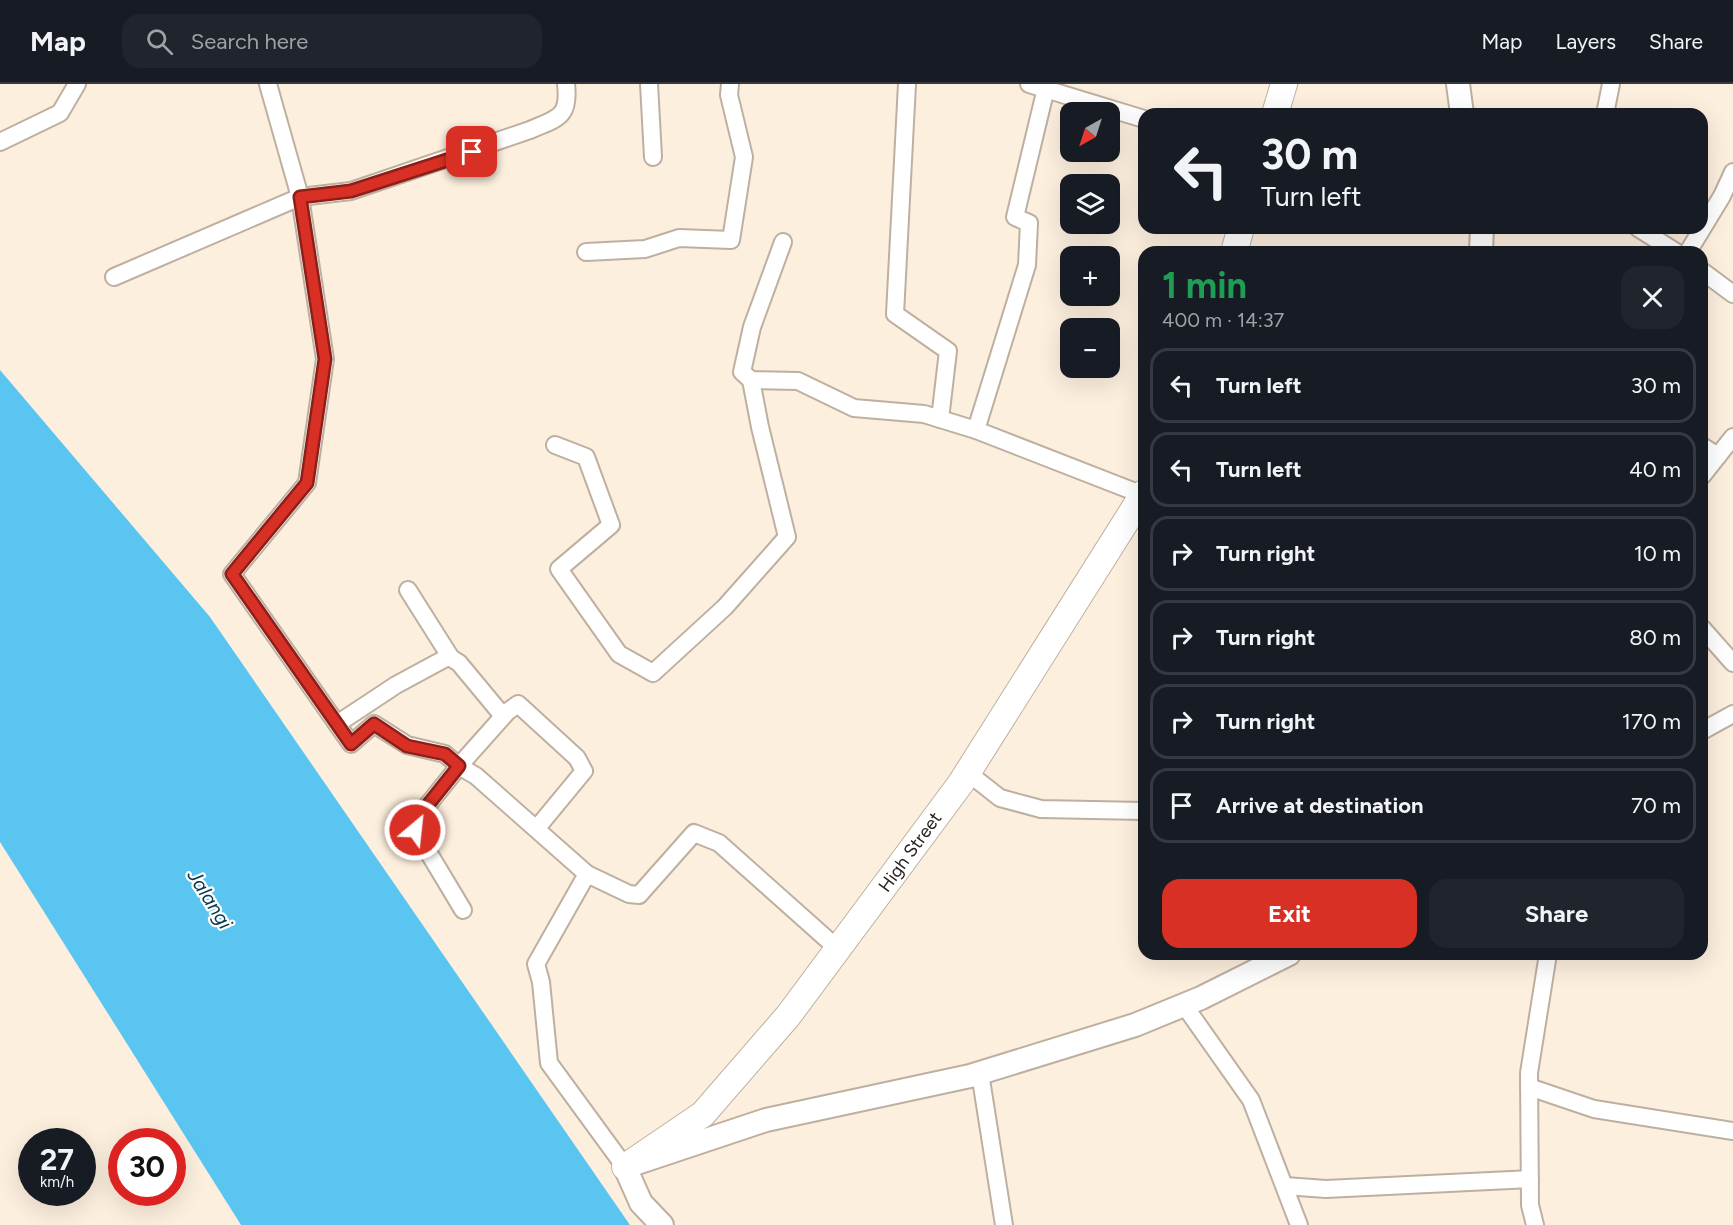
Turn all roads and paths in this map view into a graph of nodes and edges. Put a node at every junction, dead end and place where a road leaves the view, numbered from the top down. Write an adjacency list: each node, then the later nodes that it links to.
1 (77, 84): 16 (street)
2 (268, 84): 19 (street)
3 (566, 84): 19 (street)
4 (649, 84): 17 (street)
5 (730, 84): 24 (street)
6 (907, 84): 29 (street)
7 (1029, 84): 11 (street)
8 (1284, 84): 12 (main road)
9 (1458, 84): 13 (street)
10 (1611, 84): 14 (street)
11 (1047, 86): 15 (street); 30 (street)
12 (1277, 108)
13 (1461, 108)
14 (1606, 108)
15 (1138, 117)
16 (0, 142)
17 (653, 157)
18 (1733, 172): 20 (street)
19 (300, 197): 26 (street); 44 (street)
20 (1708, 219)
21 (1648, 234): 23 (street)
22 (783, 242): 28 (street)
23 (1666, 246)
24 (586, 252)
25 (1708, 275): 27 (street)
26 (114, 277)
27 (1733, 294)
28 (751, 380): 29 (street); 32 (street)
29 (940, 419): 30 (street)
30 (976, 430): 36 (street)
31 (1733, 437): 34 (street)
32 (555, 445)
33 (1708, 450): 34 (street)
34 (1718, 456): 35 (street)
35 (1708, 468)
36 (1138, 492)
37 (1138, 503): 47 (main road, High Street)
38 (408, 590): 40 (street)
39 (1708, 635): 41 (street)
40 (452, 658): 43 (street); 44 (street)
41 (1733, 663)
42 (1733, 714): 45 (street)
43 (503, 716): 46 (street); 49 (street)
44 (337, 724): 46 (street)
45 (1708, 728)
46 (459, 766): 49 (street); 51 (street)
47 (967, 772): 48 (street); 52 (main road, High Street)
48 (1138, 811)
49 (537, 828): 50 (street)
50 (587, 874): 52 (street); 59 (street)
51 (463, 910)
52 (838, 950): 59 (main road, High Street)
53 (1277, 960): 55 (street)
54 (1547, 960): 57 (street)
55 (1184, 1005): 56 (street); 61 (street)
56 (980, 1072): 59 (street); 63 (street)
57 (1529, 1087): 58 (street); 60 (street)
58 (1733, 1131)
59 (625, 1167): 62 (street)
60 (1530, 1179): 61 (street); 65 (street)
61 (1285, 1186): 64 (street)
62 (662, 1225)
63 (1004, 1225)
64 (1299, 1225)
65 (1535, 1225)

